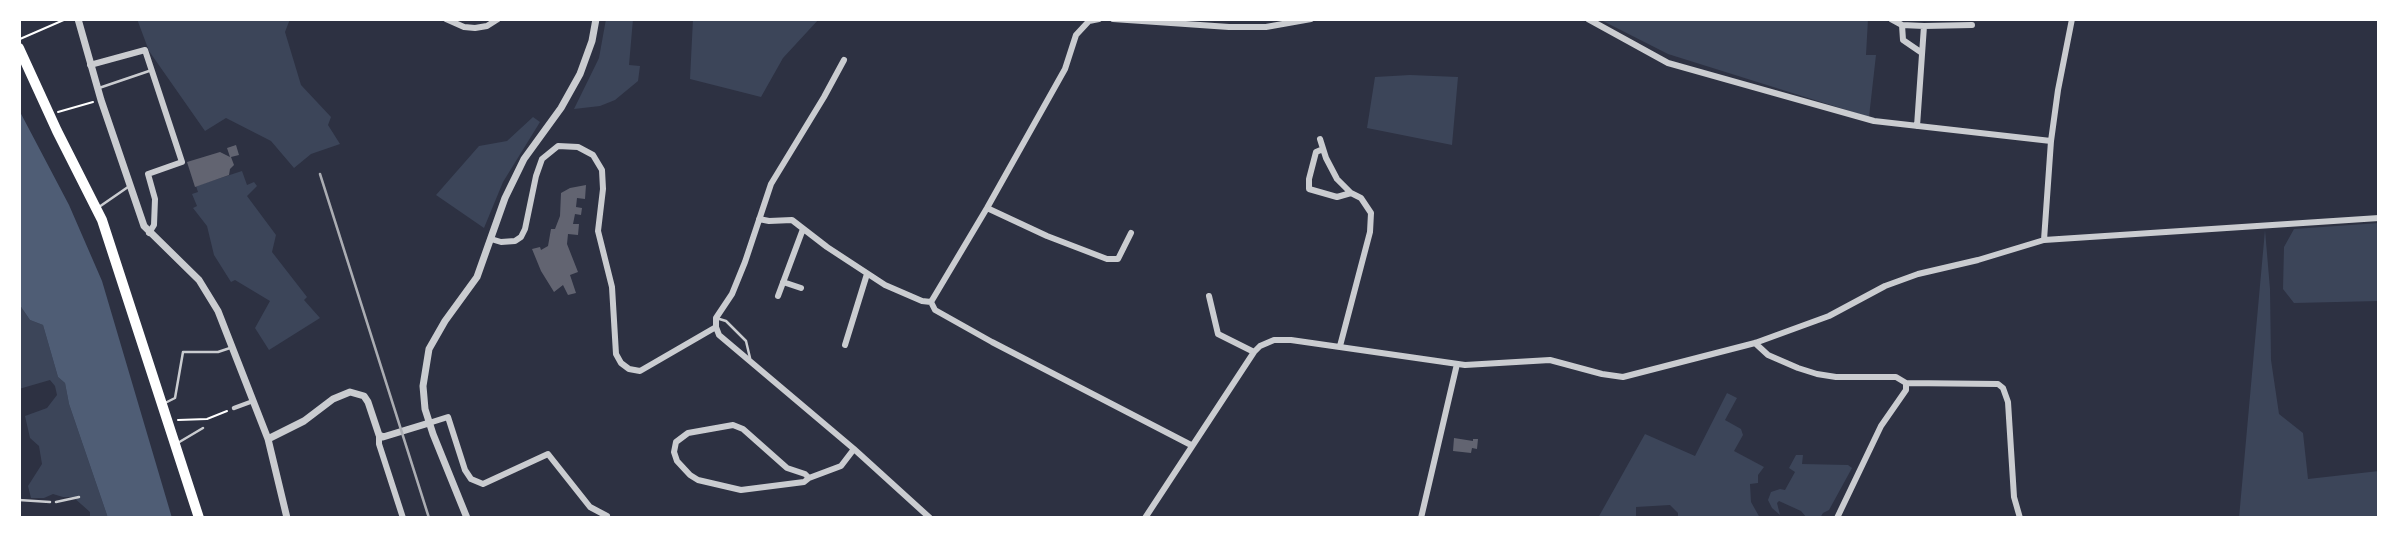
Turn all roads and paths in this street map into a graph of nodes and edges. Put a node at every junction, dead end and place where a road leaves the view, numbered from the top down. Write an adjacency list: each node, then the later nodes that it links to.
1 (66, 19): 16 (path)
2 (78, 19): 20 (street)
3 (446, 19): 4 (street)
4 (498, 19)
5 (596, 19): 38 (street)
6 (1099, 19): 12 (street)
7 (1113, 19): 8 (street)
8 (1311, 19)
9 (1588, 19): 25 (street)
10 (1891, 19): 13 (street)
11 (2072, 19): 27 (street)
12 (1089, 20): 31 (street)
13 (1902, 25): 15 (street); 18 (street)
14 (1972, 25): 15 (street)
15 (1924, 26): 18 (street)
16 (19, 39)
17 (19, 48): 24 (main road)
18 (1922, 53): 25 (street)
19 (844, 60): 34 (street)
20 (90, 65): 21 (street); 22 (street)
21 (152, 70): 22 (lane); 36 (street)
22 (97, 89): 23 (street)
23 (101, 100): 24 (path); 29 (street)
24 (47, 110): 32 (main road)
25 (1917, 126): 27 (street)
26 (1320, 139): 28 (street)
27 (2051, 141): 39 (street)
28 (1323, 149): 30 (street); 30 (street)
29 (131, 185): 32 (lane); 36 (street)
30 (1351, 193): 50 (street)
31 (987, 208): 37 (street); 45 (street)
32 (97, 209): 57 (main road)
33 (2379, 218): 39 (street)
34 (759, 219): 35 (street); 46 (street)
35 (803, 229): 40 (street); 41 (street)
36 (149, 233): 51 (street)
37 (1131, 233)
38 (491, 239): 47 (street); 60 (street)
39 (2044, 240): 48 (street)
40 (867, 274): 45 (street); 49 (street)
41 (783, 282): 42 (street); 43 (street)
42 (801, 288)
43 (778, 296)
44 (1209, 296): 52 (street)
45 (931, 302): 65 (street)
46 (716, 318): 47 (street); 53 (lane)
47 (716, 327): 53 (street)
48 (1755, 343): 54 (street); 55 (street)
49 (845, 345)
50 (1340, 346): 52 (street); 54 (street)
51 (231, 347): 56 (street); 57 (lane)
52 (1254, 352): 65 (street)
53 (750, 358): 66 (street)
54 (1457, 364): 79 (street)
55 (1906, 383): 80 (street); 81 (street)
56 (253, 401): 58 (street); 63 (street)
57 (162, 404): 64 (main road)
58 (234, 408): 59 (path)
59 (176, 421)
60 (429, 423): 62 (street); 72 (street); 76 (street)
61 (203, 428): 64 (lane)
62 (381, 436): 63 (street); 75 (street)
63 (268, 439): 74 (street)
64 (176, 444): 73 (main road)
65 (1191, 445): 78 (street)
66 (854, 449): 67 (street); 77 (street)
67 (809, 478): 67 (street)
68 (79, 497): 71 (lane)
69 (19, 500): 70 (lane)
70 (50, 502)
71 (56, 502)
72 (607, 516)
73 (199, 518)
74 (288, 518)
75 (403, 518)
76 (467, 518)
77 (930, 518)
78 (1145, 518)
79 (1421, 518)
80 (1837, 518)
81 (2020, 518)

